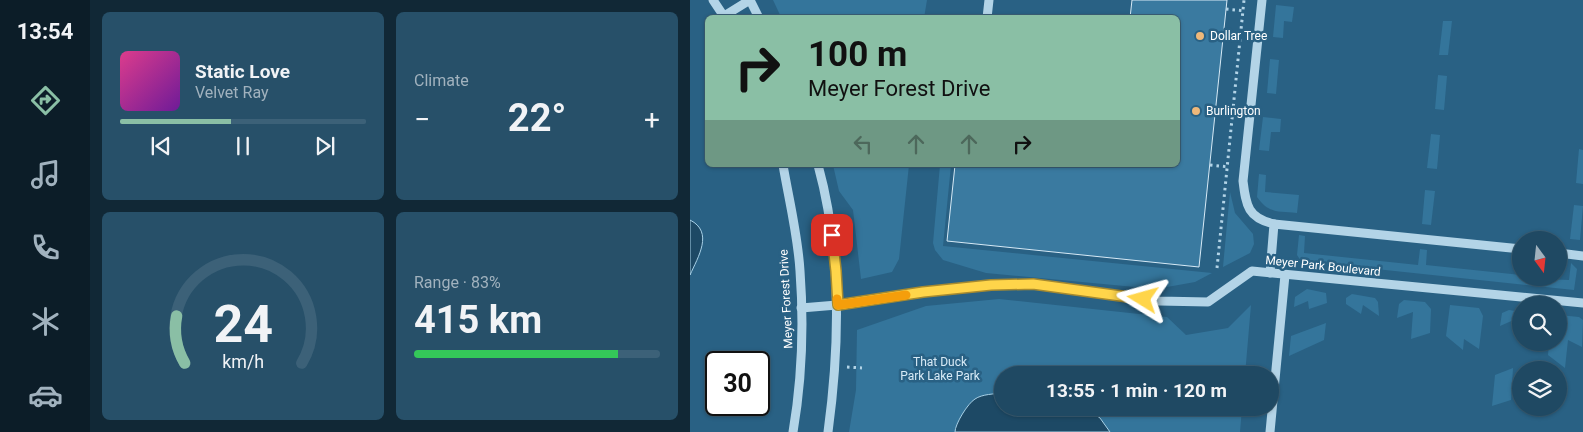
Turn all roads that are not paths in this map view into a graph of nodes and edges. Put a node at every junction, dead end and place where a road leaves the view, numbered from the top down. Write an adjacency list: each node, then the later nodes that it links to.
1 (713, 0): 5 (street)
2 (750, 0): 6 (street); 7 (street)
3 (988, 0): 8 (street)
4 (1262, 0): 11 (street)
5 (723, 15)
6 (727, 15)
7 (758, 15)
8 (987, 15)
9 (783, 167): 19 (street, Meyer Forest Drive)
10 (818, 167): 18 (street)
11 (1274, 224): 12 (street); 15 (street)
12 (1512, 249)
13 (1568, 254): 14 (street)
14 (1583, 256)
15 (1270, 273): 16 (street, Meyer Park Boulevard); 18 (street, Meyer Park Boulevard)
16 (1285, 274): 17 (street, Meyer Park Boulevard); 22 (street)
17 (1583, 303)
18 (838, 305): 19 (street, Meyer Park Boulevard); 21 (street)
19 (801, 308): 20 (street, Meyer Forest Drive)
20 (793, 432)
21 (828, 432)
22 (1270, 432)

